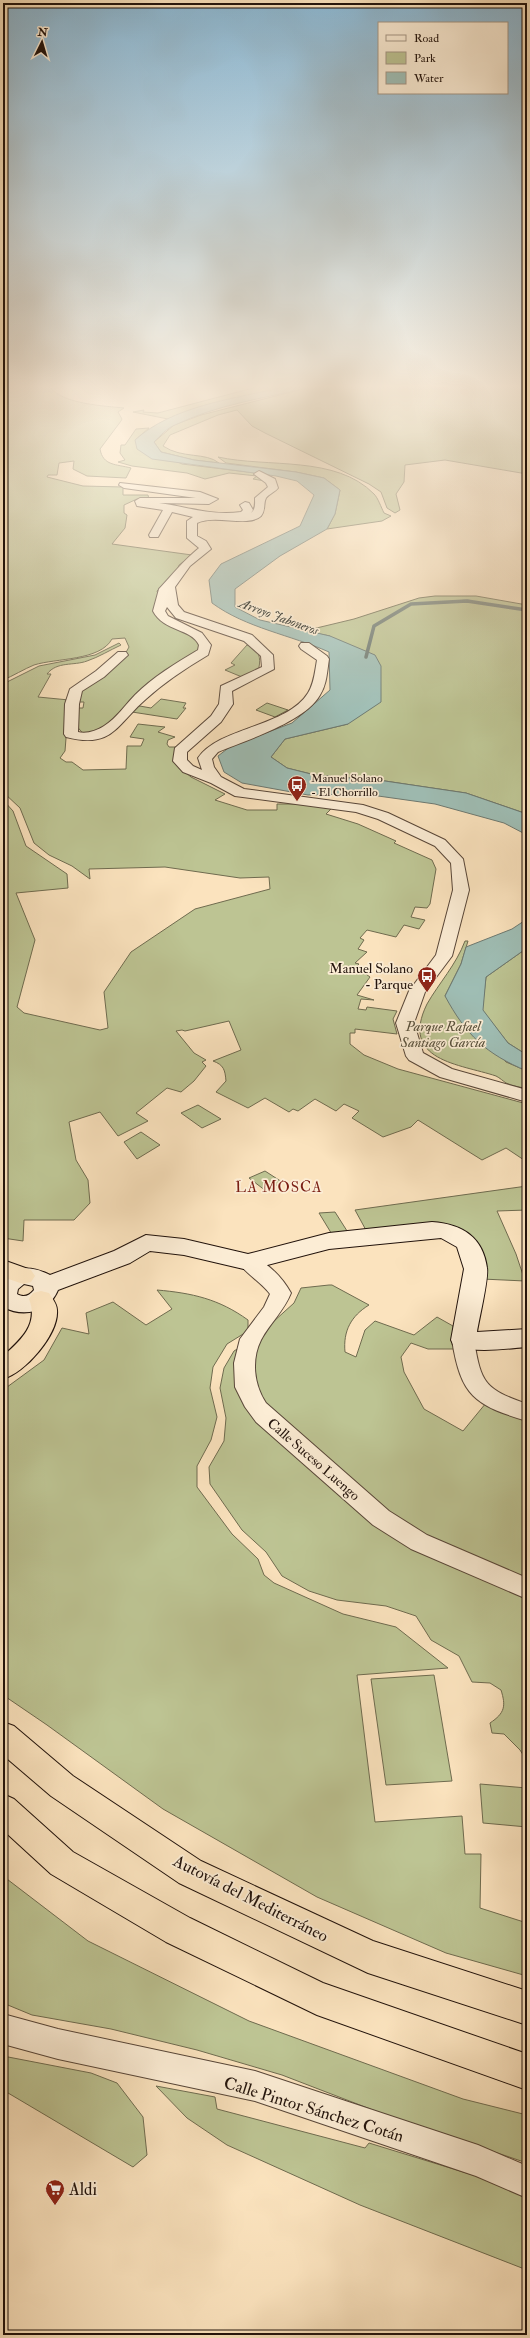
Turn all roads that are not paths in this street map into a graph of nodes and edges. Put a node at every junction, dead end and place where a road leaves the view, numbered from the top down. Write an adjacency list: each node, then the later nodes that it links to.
1 (209, 497): 4 (street)
2 (262, 497): 6 (street)
3 (245, 505): 6 (street)
4 (169, 508): 5 (street); 7 (street)
5 (201, 517): 6 (street); 8 (street)
6 (223, 518)
7 (154, 535)
8 (169, 587): 10 (street); 11 (street)
9 (305, 646): 11 (street)
10 (122, 655)
11 (216, 780): 12 (street)
12 (527, 1096)
13 (248, 1262): 15 (street); 18 (street); 21 (street, Calle Suceso Luengo)
14 (13, 1272): 15 (street); 16 (street)
15 (43, 1292): 16 (street); 19 (highway)
16 (6, 1301)
17 (527, 1338): 18 (street)
18 (463, 1340): 20 (street)
19 (3, 1370)
20 (527, 1412)
21 (527, 1589)
22 (3, 1736): 26 (highway, Autovía del Mediterráneo)
23 (3, 1809): 25 (highway)
24 (3, 1820): 25 (highway)
25 (62, 1863): 28 (highway)
26 (527, 2008)
27 (3, 2029): 29 (street, Calle Pintor Sánchez Cotán)
28 (527, 2072)
29 (527, 2182)

